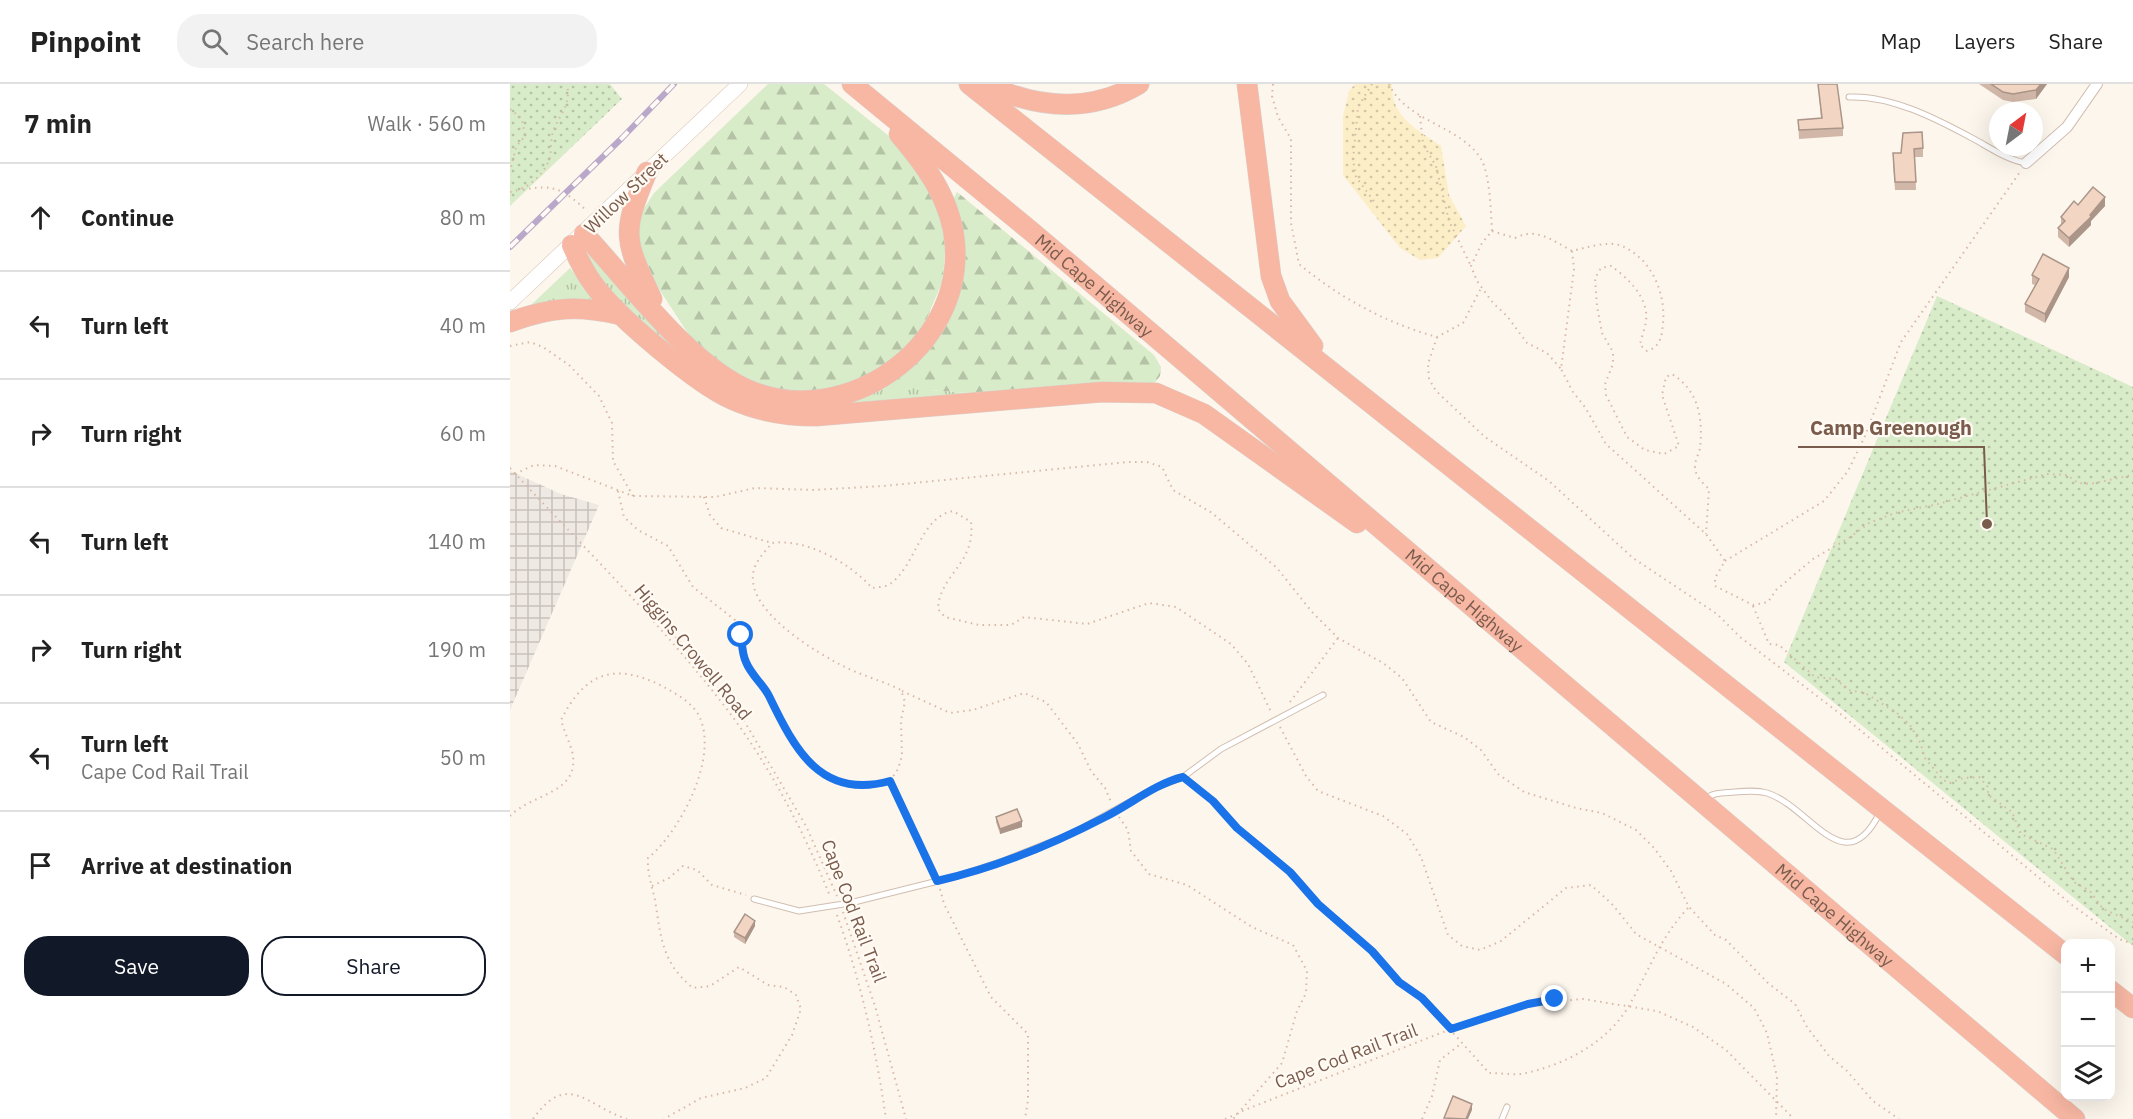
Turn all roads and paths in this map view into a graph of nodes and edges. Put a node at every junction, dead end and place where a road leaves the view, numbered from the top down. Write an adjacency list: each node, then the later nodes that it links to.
1 (567, 84): 19 (path)
2 (740, 84): 18 (main road, Willow Street)
3 (852, 84): 13 (highway, Mid Cape Highway)
4 (969, 84): 34 (highway)
5 (985, 84): 6 (highway)
6 (1139, 84)
7 (1247, 84): 34 (highway)
8 (1273, 84): 31 (path)
9 (1372, 84): 21 (path)
10 (1389, 84): 15 (path)
11 (2097, 84): 16 (street)
12 (1849, 97): 16 (lane)
13 (871, 99): 29 (highway); 44 (highway, Mid Cape Highway)
14 (510, 109): 17 (path)
15 (1420, 116): 22 (path); 25 (path)
16 (2026, 163): 43 (path)
17 (510, 171)
18 (647, 172): 23 (main road, Willow Street); 29 (highway)
19 (520, 191): 20 (path); 23 (path)
20 (510, 192)
21 (1376, 204)
22 (1492, 231): 24 (path); 25 (path)
23 (584, 233): 27 (main road, Willow Street); 28 (highway); 29 (highway)
24 (1572, 251): 33 (path); 41 (path)
25 (1471, 266): 26 (path)
26 (1482, 288): 31 (path); 33 (path)
27 (510, 302)
28 (624, 316): 30 (highway); 44 (highway)
29 (661, 318)
30 (510, 322)
31 (1437, 337): 64 (path)
32 (510, 346): 39 (path)
33 (1561, 369): 41 (path)
34 (1340, 378): 55 (highway)
35 (510, 468): 36 (path, Higgins Crowell Road)
36 (515, 474): 38 (path); 61 (path, Higgins Crowell Road)
37 (2133, 475): 45 (path)
38 (618, 491): 39 (path); 52 (path)
39 (633, 496): 40 (path)
40 (704, 496): 42 (path); 47 (path)
41 (1706, 534): 43 (path)
42 (772, 543): 48 (path); 50 (path)
43 (1725, 561): 45 (path)
44 (1470, 603): 53 (highway, Mid Cape Highway)
45 (1753, 605): 63 (path)
46 (656, 614): 60 (path, Cape Cod Rail Trail)
47 (1338, 638): 50 (path); 62 (path)
48 (901, 690): 52 (path); 54 (path)
49 (1323, 694): 50 (lane)
50 (1277, 718): 51 (lane); 65 (path)
51 (1183, 777): 54 (lane); 70 (path)
52 (890, 781): 57 (path)
53 (1701, 803): 55 (lane); 88 (highway, Mid Cape Highway)
54 (1116, 811): 57 (lane); 74 (path)
55 (1881, 811): 66 (highway)
56 (510, 816): 58 (path)
57 (937, 881): 60 (lane); 80 (path)
58 (652, 886): 59 (path); 77 (path)
59 (754, 899): 61 (lane)
60 (840, 903): 61 (lane); 79 (path, Cape Cod Rail Trail)
61 (833, 904): 78 (path, Higgins Crowell Road)
62 (1689, 907): 65 (path); 87 (path)
63 (2133, 922)
64 (2133, 944)
65 (1659, 946): 68 (path); 72 (path)
66 (2061, 951)
67 (2114, 993): 69 (highway)
68 (1629, 1005): 70 (path, Cape Cod Rail Trail); 71 (path); 72 (path, Cape Cod Rail Trail)
69 (2133, 1008)
70 (1451, 1029): 71 (path); 74 (path, Cape Cod Rail Trail)
71 (1462, 1043): 83 (path)
72 (1778, 1102): 85 (path); 86 (path, Cape Cod Rail Trail)
73 (1507, 1107): 84 (lane)
74 (1241, 1112): 81 (path, Cape Cod Rail Trail); 82 (path)
75 (533, 1119): 76 (path)
76 (627, 1119)
77 (663, 1119)
78 (886, 1119)
79 (906, 1119)
80 (1025, 1119)
81 (1225, 1119)
82 (1233, 1119)
83 (1422, 1119)
84 (1502, 1119)
85 (1776, 1119)
86 (1794, 1119)
87 (1899, 1119)
88 (2075, 1119)

